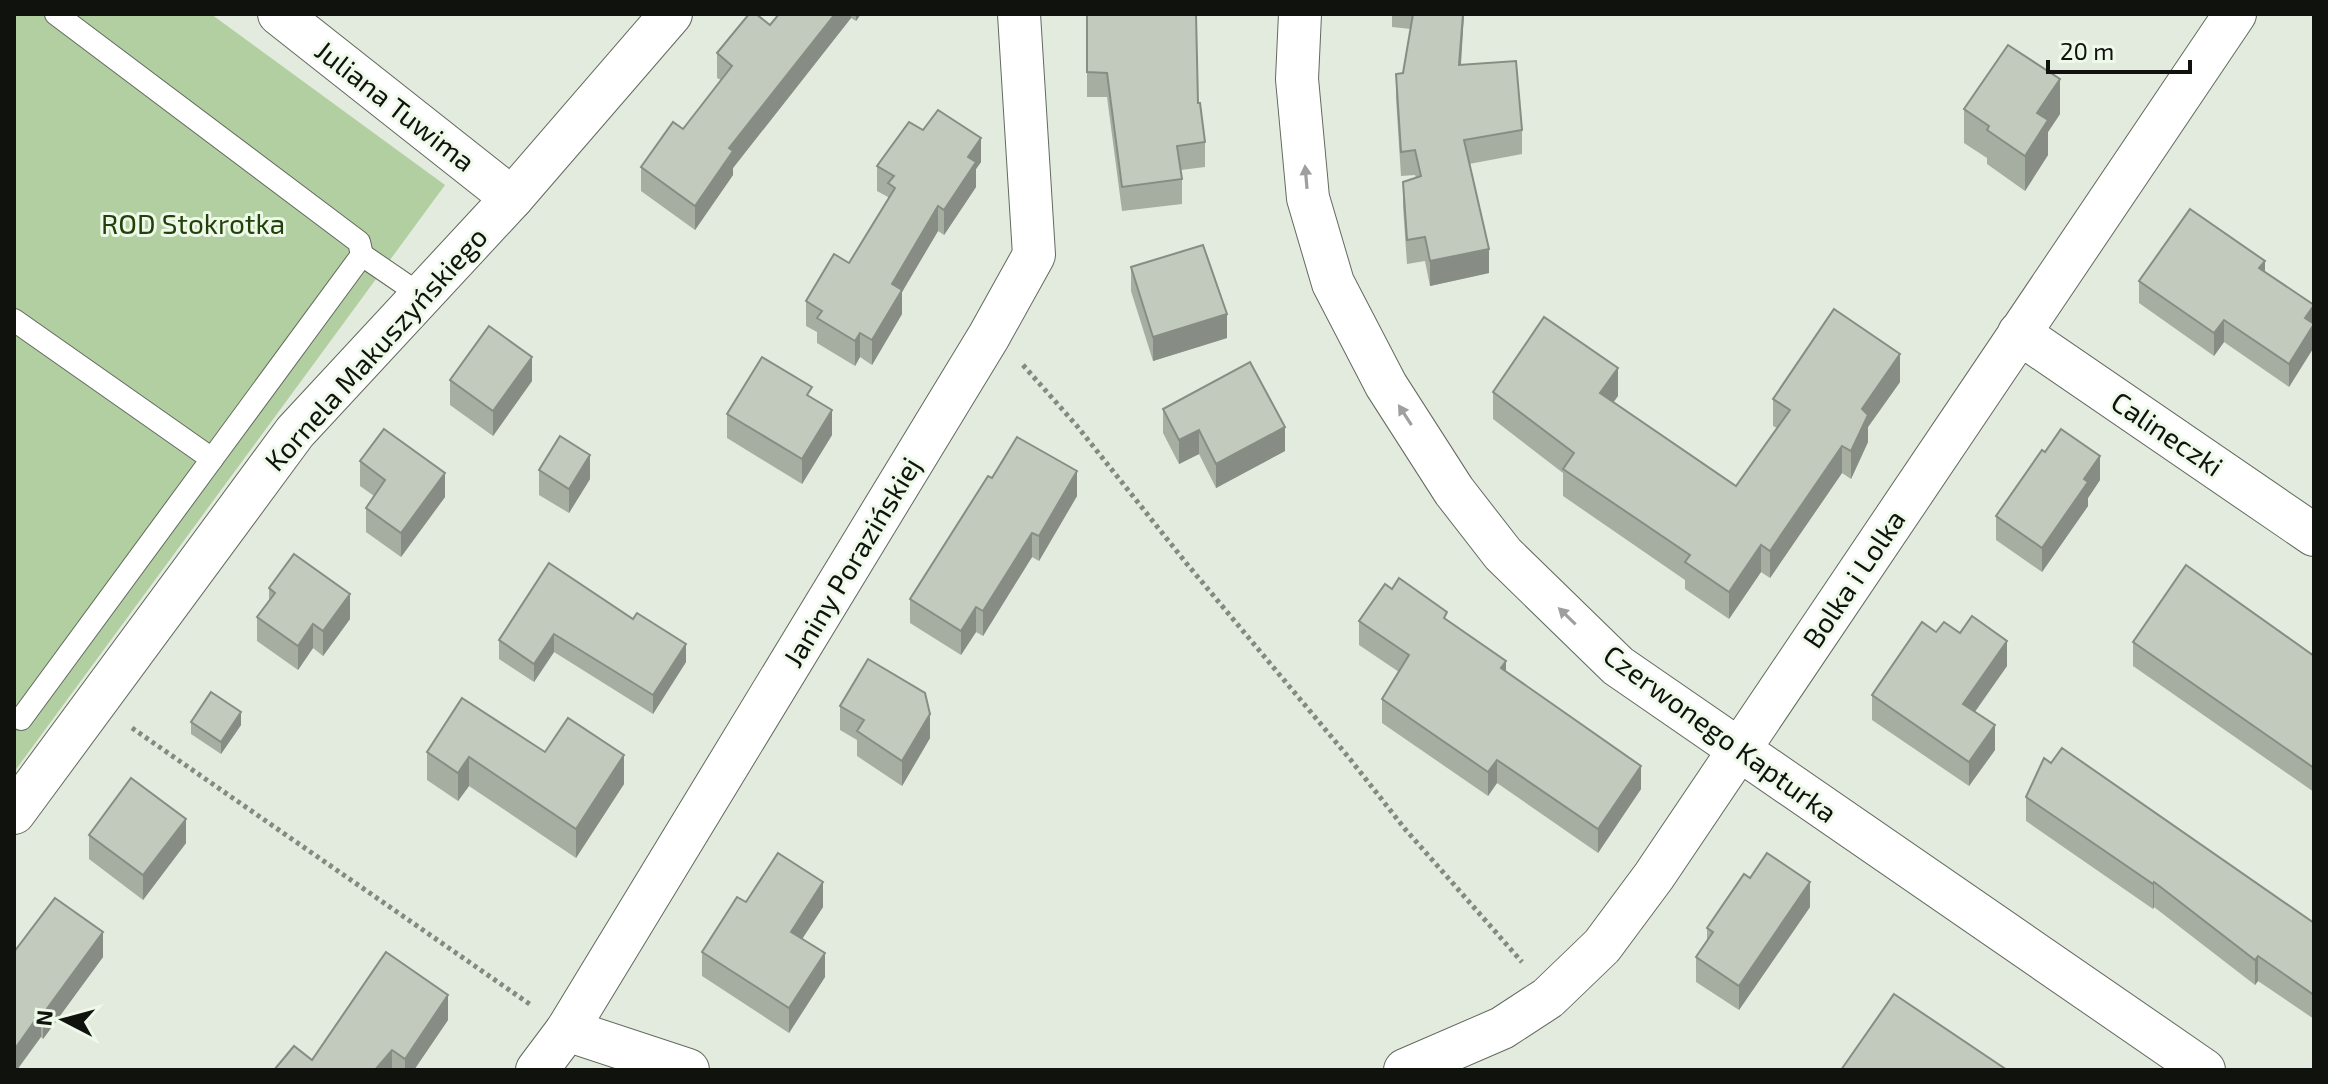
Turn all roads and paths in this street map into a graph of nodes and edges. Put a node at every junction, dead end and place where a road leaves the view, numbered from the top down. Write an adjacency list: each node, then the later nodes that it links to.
1 (56, 14): 8 (lane)
2 (279, 14): 7 (street, Juliana Tuwima)
3 (671, 14): 7 (street, Kornela Makuszyńskiego)
4 (1019, 14): 12 (street, Janiny Porazińskiej)
5 (1300, 14): 17 (street, Czerwonego Kapturka, one-way to 5)
6 (2235, 14): 11 (street, Bolka i Lolka)
7 (512, 198): 9 (street, Kornela Makuszyńskiego)
8 (362, 255): 9 (lane); 13 (lane)
9 (422, 296): 15 (street, Kornela Makuszyńskiego)
10 (14, 320): 13 (lane)
11 (2019, 333): 14 (street, Calineczki); 17 (street, Bolka i Lolka)
12 (989, 336): 19 (path); 20 (street, Janiny Porazińskiej)
13 (212, 459): 16 (lane)
14 (2314, 535)
15 (95, 702): 18 (street, Kornela Makuszyńskiego); 20 (path)
16 (16, 721)
17 (1739, 750): 19 (street, Bolka i Lolka); 24 (street, Czerwonego Kapturka)
18 (14, 813)
19 (1548, 998): 23 (street, Bolka i Lolka)
20 (567, 1030): 21 (street, Janiny Porazińskiej); 22 (street)
21 (537, 1070)
22 (688, 1070)
23 (1405, 1070)
24 (2204, 1070)

